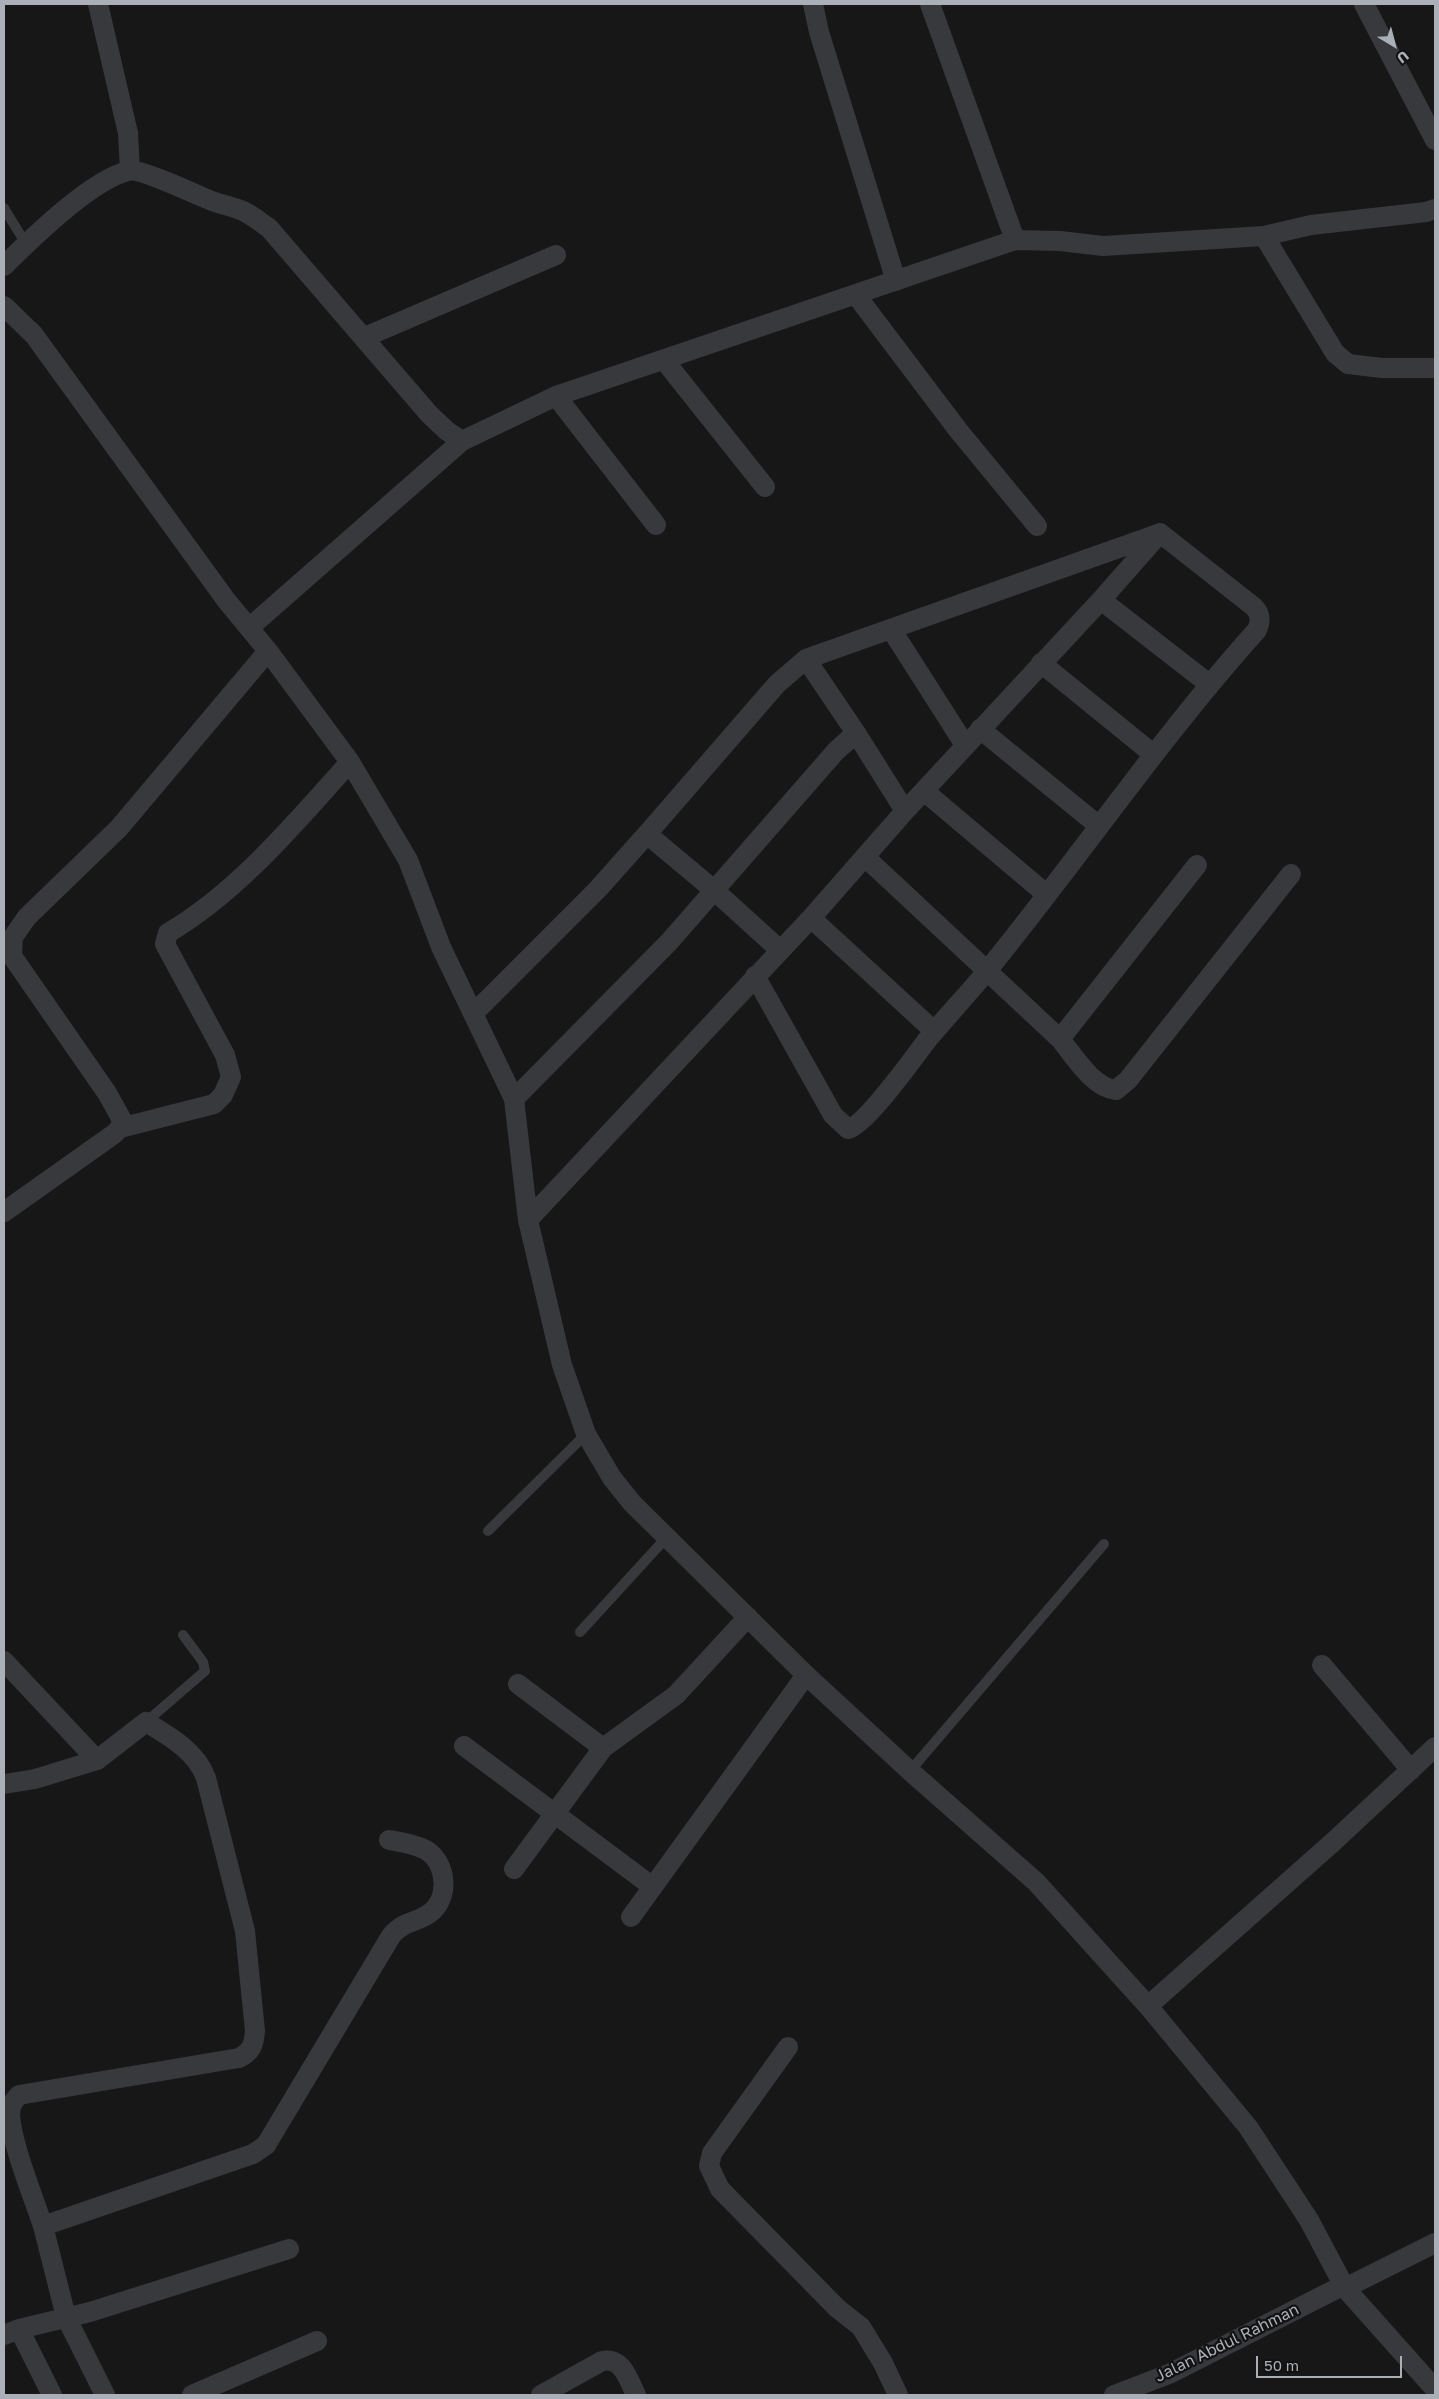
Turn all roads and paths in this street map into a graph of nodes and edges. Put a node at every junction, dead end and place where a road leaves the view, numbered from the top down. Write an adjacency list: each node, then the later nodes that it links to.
1 (98, 4): 6 (street)
2 (813, 4): 14 (street)
3 (930, 4): 10 (street)
4 (1364, 4): 5 (street)
5 (1435, 140)
6 (130, 170): 11 (street); 17 (street)
7 (4, 208): 11 (lane)
8 (1435, 209): 9 (street)
9 (1264, 236): 10 (street); 19 (street)
10 (1014, 240): 14 (street)
11 (26, 244): 13 (street)
12 (556, 255): 17 (street)
13 (4, 266)
14 (896, 281): 15 (street)
15 (856, 295): 18 (street); 24 (street)
16 (4, 306): 27 (street)
17 (365, 338): 21 (street)
18 (664, 360): 20 (street); 22 (street)
19 (1435, 368)
20 (556, 396): 21 (street); 23 (street)
21 (462, 441): 27 (street)
22 (765, 487)
23 (656, 525)
24 (1037, 526)
25 (1160, 533): 26 (street); 28 (street); 32 (street)
26 (1101, 600): 31 (street); 32 (street)
27 (248, 628): 29 (street)
28 (891, 629): 30 (street); 35 (street)
29 (268, 651): 37 (street); 55 (street)
30 (806, 659): 34 (street); 41 (street)
31 (1041, 663): 33 (street); 36 (street)
32 (1209, 684): 36 (street)
33 (980, 729): 35 (street); 40 (street)
34 (856, 733): 39 (street); 45 (street)
35 (966, 745): 38 (street)
36 (1153, 754): 40 (street)
37 (350, 762): 51 (street); 55 (street)
38 (924, 790): 39 (street); 46 (street)
39 (905, 811): 42 (street)
40 (1099, 826): 46 (street)
41 (646, 834): 45 (street); 51 (street)
42 (865, 857): 47 (street); 49 (street)
43 (1196, 865): 53 (street)
44 (1291, 874): 53 (street)
45 (715, 891): 48 (street); 54 (street)
46 (1046, 894): 49 (street)
47 (811, 918): 48 (street); 52 (street)
48 (780, 950): 50 (street)
49 (987, 971): 52 (street); 53 (street)
50 (755, 976): 52 (street); 57 (street)
51 (474, 1013): 54 (street)
52 (934, 1032)
53 (1060, 1039)
54 (514, 1099): 57 (street)
55 (120, 1128): 56 (street)
56 (4, 1212)
57 (528, 1220): 58 (street)
58 (586, 1434): 59 (lane); 60 (street)
59 (488, 1531)
60 (666, 1538): 62 (street); 63 (lane)
61 (1104, 1544): 75 (lane)
62 (748, 1617): 67 (street); 72 (street)
63 (580, 1632)
64 (182, 1635): 69 (lane)
65 (4, 1661): 73 (street)
66 (1322, 1665): 74 (street)
67 (806, 1675): 75 (street); 80 (street)
68 (518, 1684): 72 (street)
69 (146, 1722): 73 (street); 84 (street)
70 (464, 1746): 77 (street)
71 (1435, 1747): 74 (street)
72 (604, 1748): 77 (street)
73 (98, 1760): 76 (street)
74 (1411, 1770): 82 (street)
75 (910, 1771): 82 (street)
76 (4, 1784)
77 (555, 1814): 79 (street); 80 (street)
78 (389, 1840): 84 (street)
79 (514, 1870)
80 (653, 1887): 81 (street)
81 (631, 1917)
82 (1148, 2006): 87 (street)
83 (788, 2047): 97 (street)
84 (43, 2226): 88 (street)
85 (1435, 2243): 87 (street, Jalan Abdul Rahman)
86 (289, 2249): 88 (street)
87 (1341, 2288): 91 (street); 98 (street, Jalan Abdul Rahman)
88 (66, 2317): 89 (street); 93 (street)
89 (11, 2332): 92 (street)
90 (318, 2341): 94 (street)
91 (1435, 2389)
92 (52, 2395)
93 (105, 2395)
94 (192, 2395)
95 (541, 2395): 96 (street)
96 (636, 2395)
97 (898, 2395)
98 (1114, 2395)

